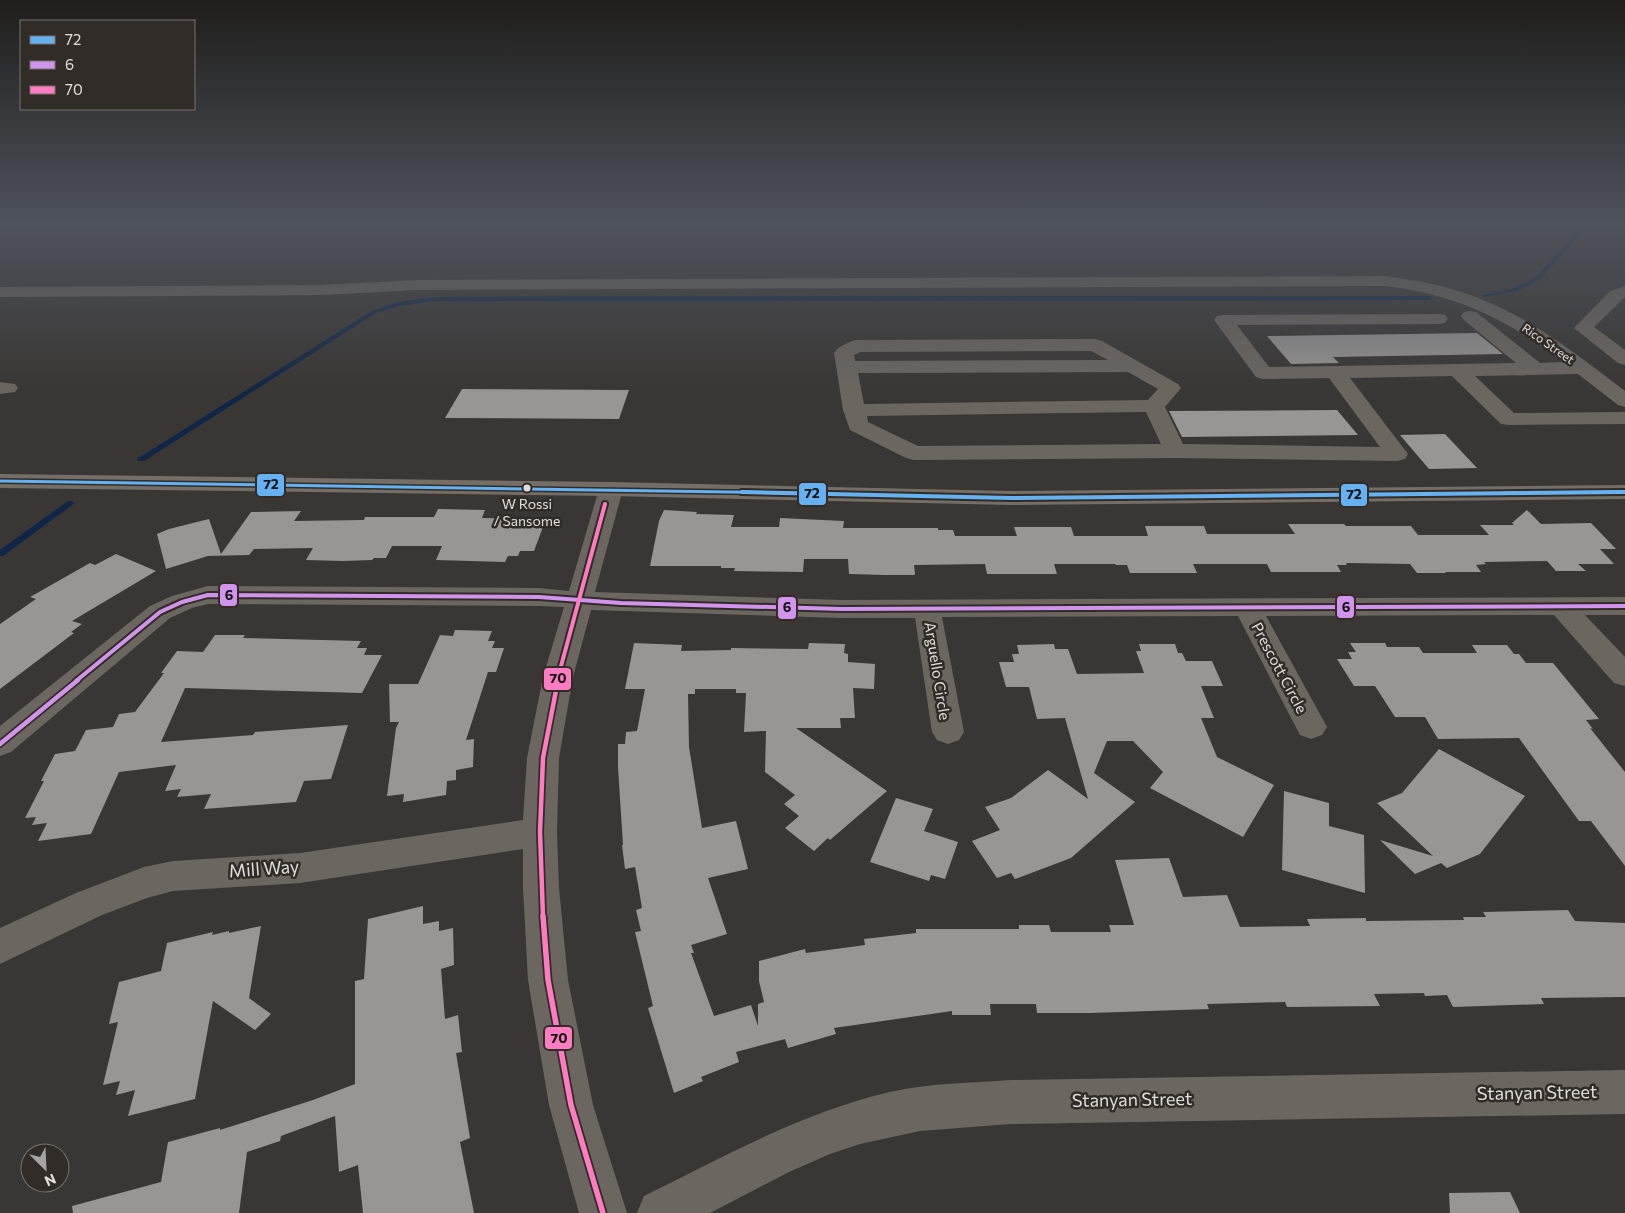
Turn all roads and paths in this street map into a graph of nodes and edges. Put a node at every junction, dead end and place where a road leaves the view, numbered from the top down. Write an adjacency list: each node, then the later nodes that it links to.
1 (1625, 291): 5 (street)
2 (0, 292): 6 (street, Rico Street)
3 (1470, 316): 8 (street)
4 (1439, 319): 11 (street)
5 (1595, 337): 6 (street); 7 (street)
6 (1544, 339): 9 (street, Rico Street)
7 (1625, 359)
8 (1534, 368): 9 (street); 10 (street)
9 (1582, 368): 12 (street, Rico Street)
10 (1457, 370): 11 (street); 15 (street)
11 (1335, 372): 16 (street)
12 (1625, 402)
13 (1154, 406): 14 (street); 14 (street); 16 (street)
14 (854, 410): 16 (street)
15 (1625, 418)
16 (1175, 451)
17 (0, 481): 18 (main road)
18 (611, 489): 19 (main road); 20 (street)
19 (1625, 492)
20 (579, 601): 24 (street); 28 (street); 29 (street)
21 (1625, 606): 22 (street)
22 (1562, 607): 23 (street); 25 (street)
23 (1248, 608): 24 (street); 26 (street, Prescott Circle)
24 (928, 610): 27 (street, Arguello Circle)
25 (1625, 676)
26 (1311, 727)
27 (948, 732)
28 (0, 744)
29 (540, 832): 30 (street, Mill Way); 32 (street)
30 (0, 947)
31 (1625, 1092): 33 (street, Stanyan Street)
32 (603, 1213)
33 (661, 1213)

